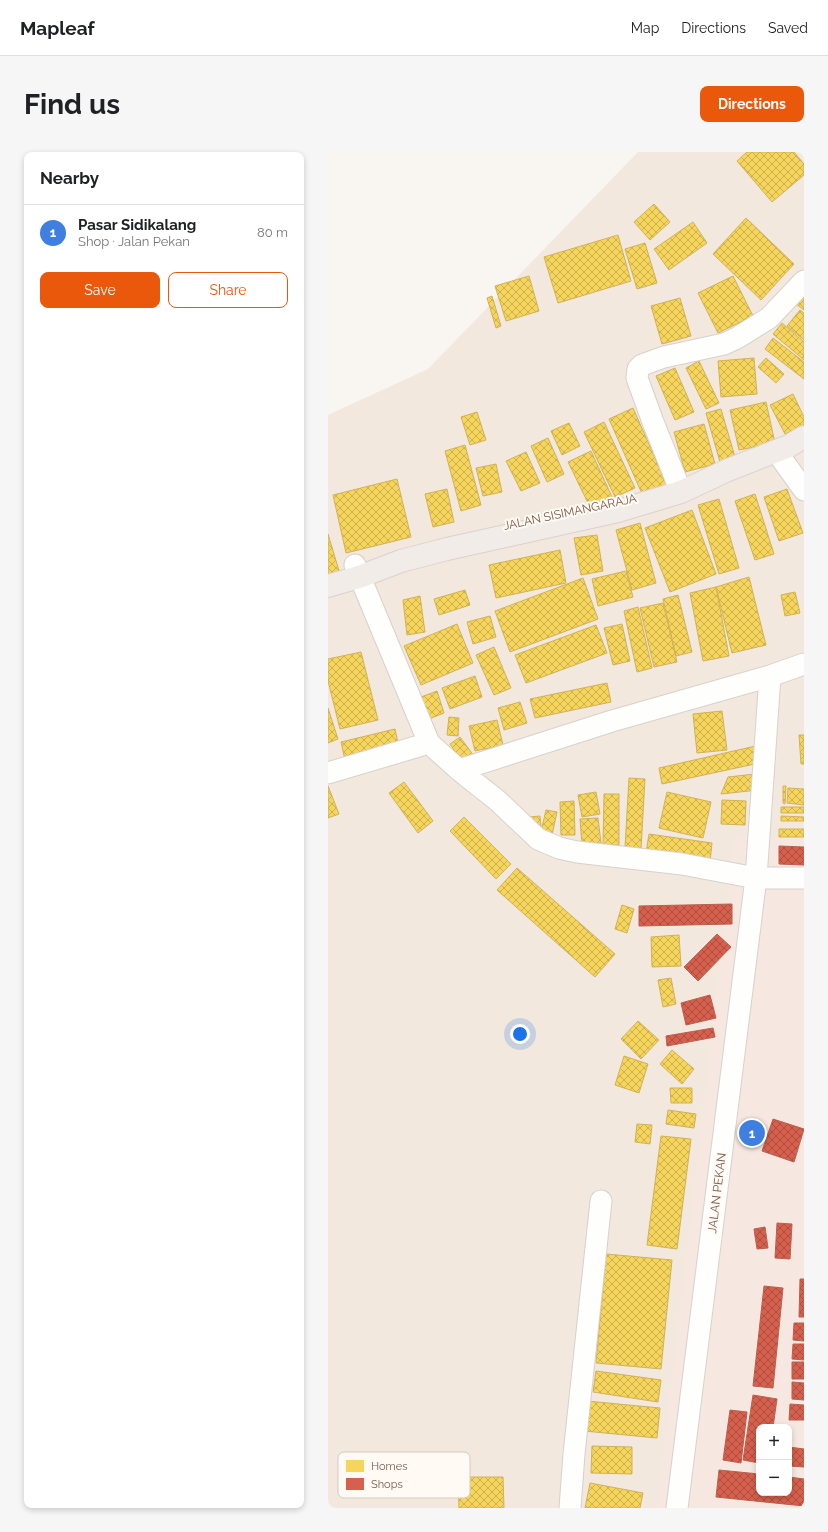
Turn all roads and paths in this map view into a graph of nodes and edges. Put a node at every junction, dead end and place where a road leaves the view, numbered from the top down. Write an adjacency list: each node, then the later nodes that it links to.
1 (804, 281): 5 (street)
2 (804, 430): 5 (highway, JALAN SISIMANGARAJA)
3 (804, 436): 4 (highway, JALAN SISIMANGARAJA)
4 (776, 451): 5 (highway, JALAN SISIMANGARAJA); 6 (street)
5 (680, 488): 7 (highway, JALAN SISIMANGARAJA)
6 (804, 490)
7 (357, 571): 8 (highway, JALAN SISIMANGARAJA); 11 (street)
8 (332, 584)
9 (804, 664): 10 (street)
10 (770, 676): 12 (street); 14 (street, JALAN PEKAN)
11 (429, 743): 12 (street); 13 (street)
12 (458, 770): 14 (street)
13 (328, 773)
14 (756, 878): 15 (street); 18 (street, JALAN PEKAN)
15 (804, 878)
16 (602, 1201): 17 (street)
17 (570, 1508)
18 (677, 1508)

